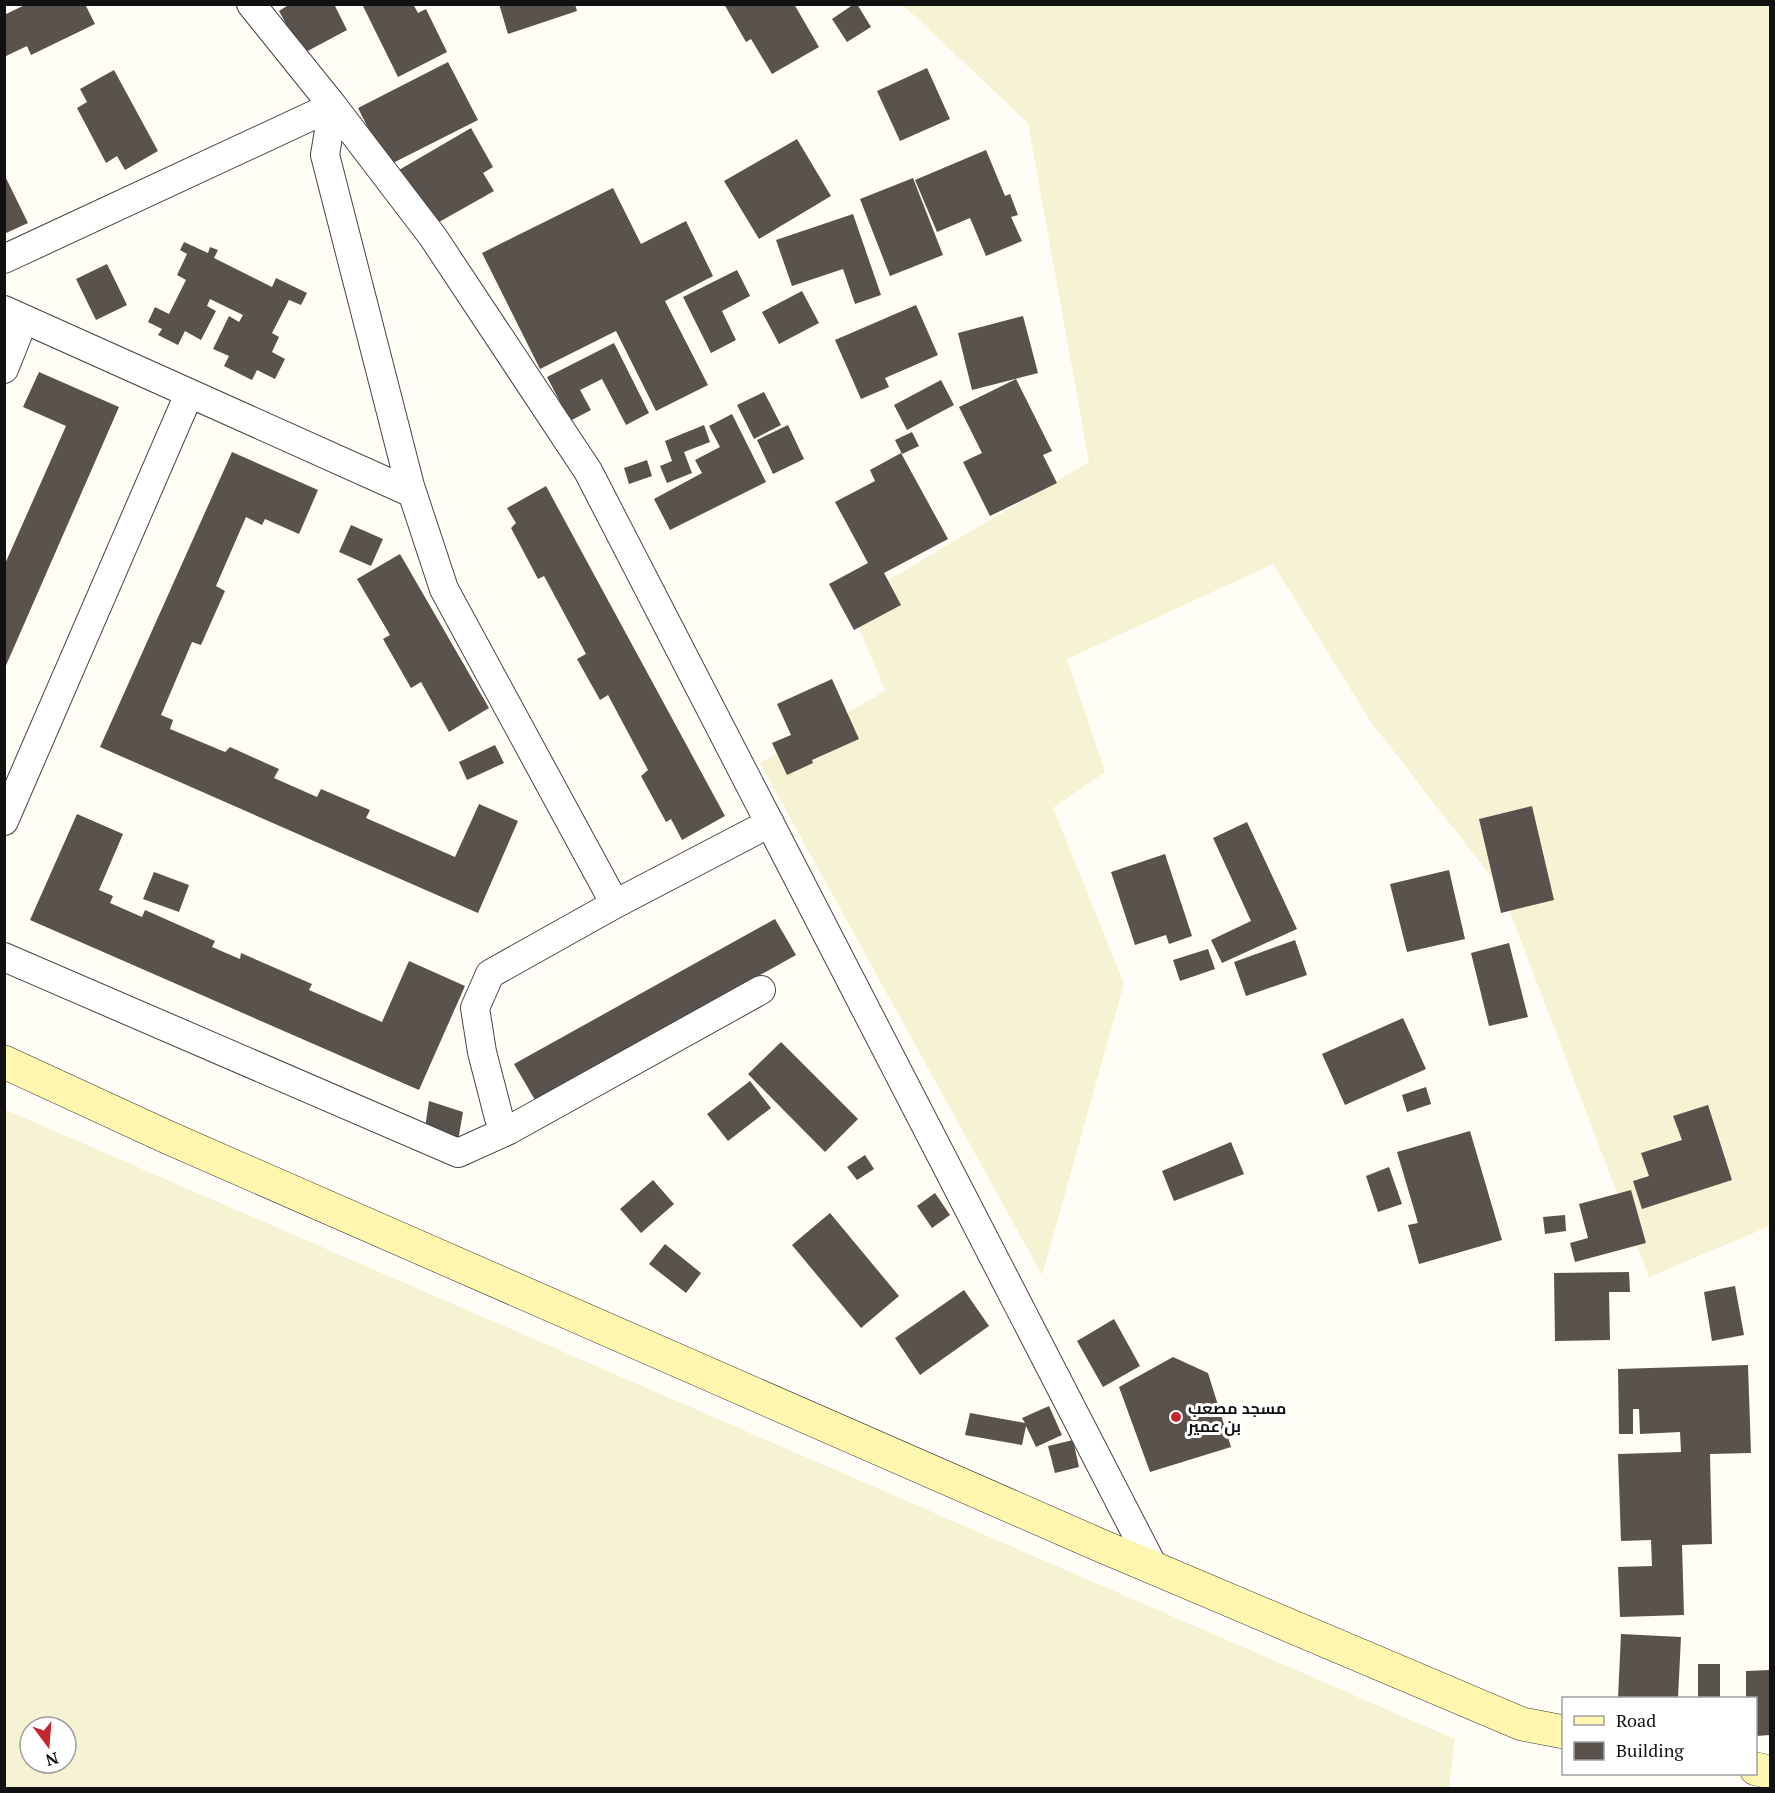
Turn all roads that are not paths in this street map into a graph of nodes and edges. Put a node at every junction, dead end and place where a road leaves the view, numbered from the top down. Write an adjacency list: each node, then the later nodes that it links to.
1 (251, 4): 2 (street)
2 (333, 106): 3 (street); 7 (street); 9 (street)
3 (4, 259)
4 (14, 315): 5 (street); 6 (street)
5 (4, 369)
6 (189, 394): 7 (street); 8 (street)
7 (412, 493): 10 (street)
8 (4, 821)
9 (770, 823): 10 (street); 15 (street)
10 (615, 904): 14 (street)
11 (4, 957): 14 (street)
12 (761, 990): 14 (street)
13 (4, 1062): 15 (main road)
14 (509, 1130)
15 (1154, 1568): 16 (main road)
16 (1562, 1732)

